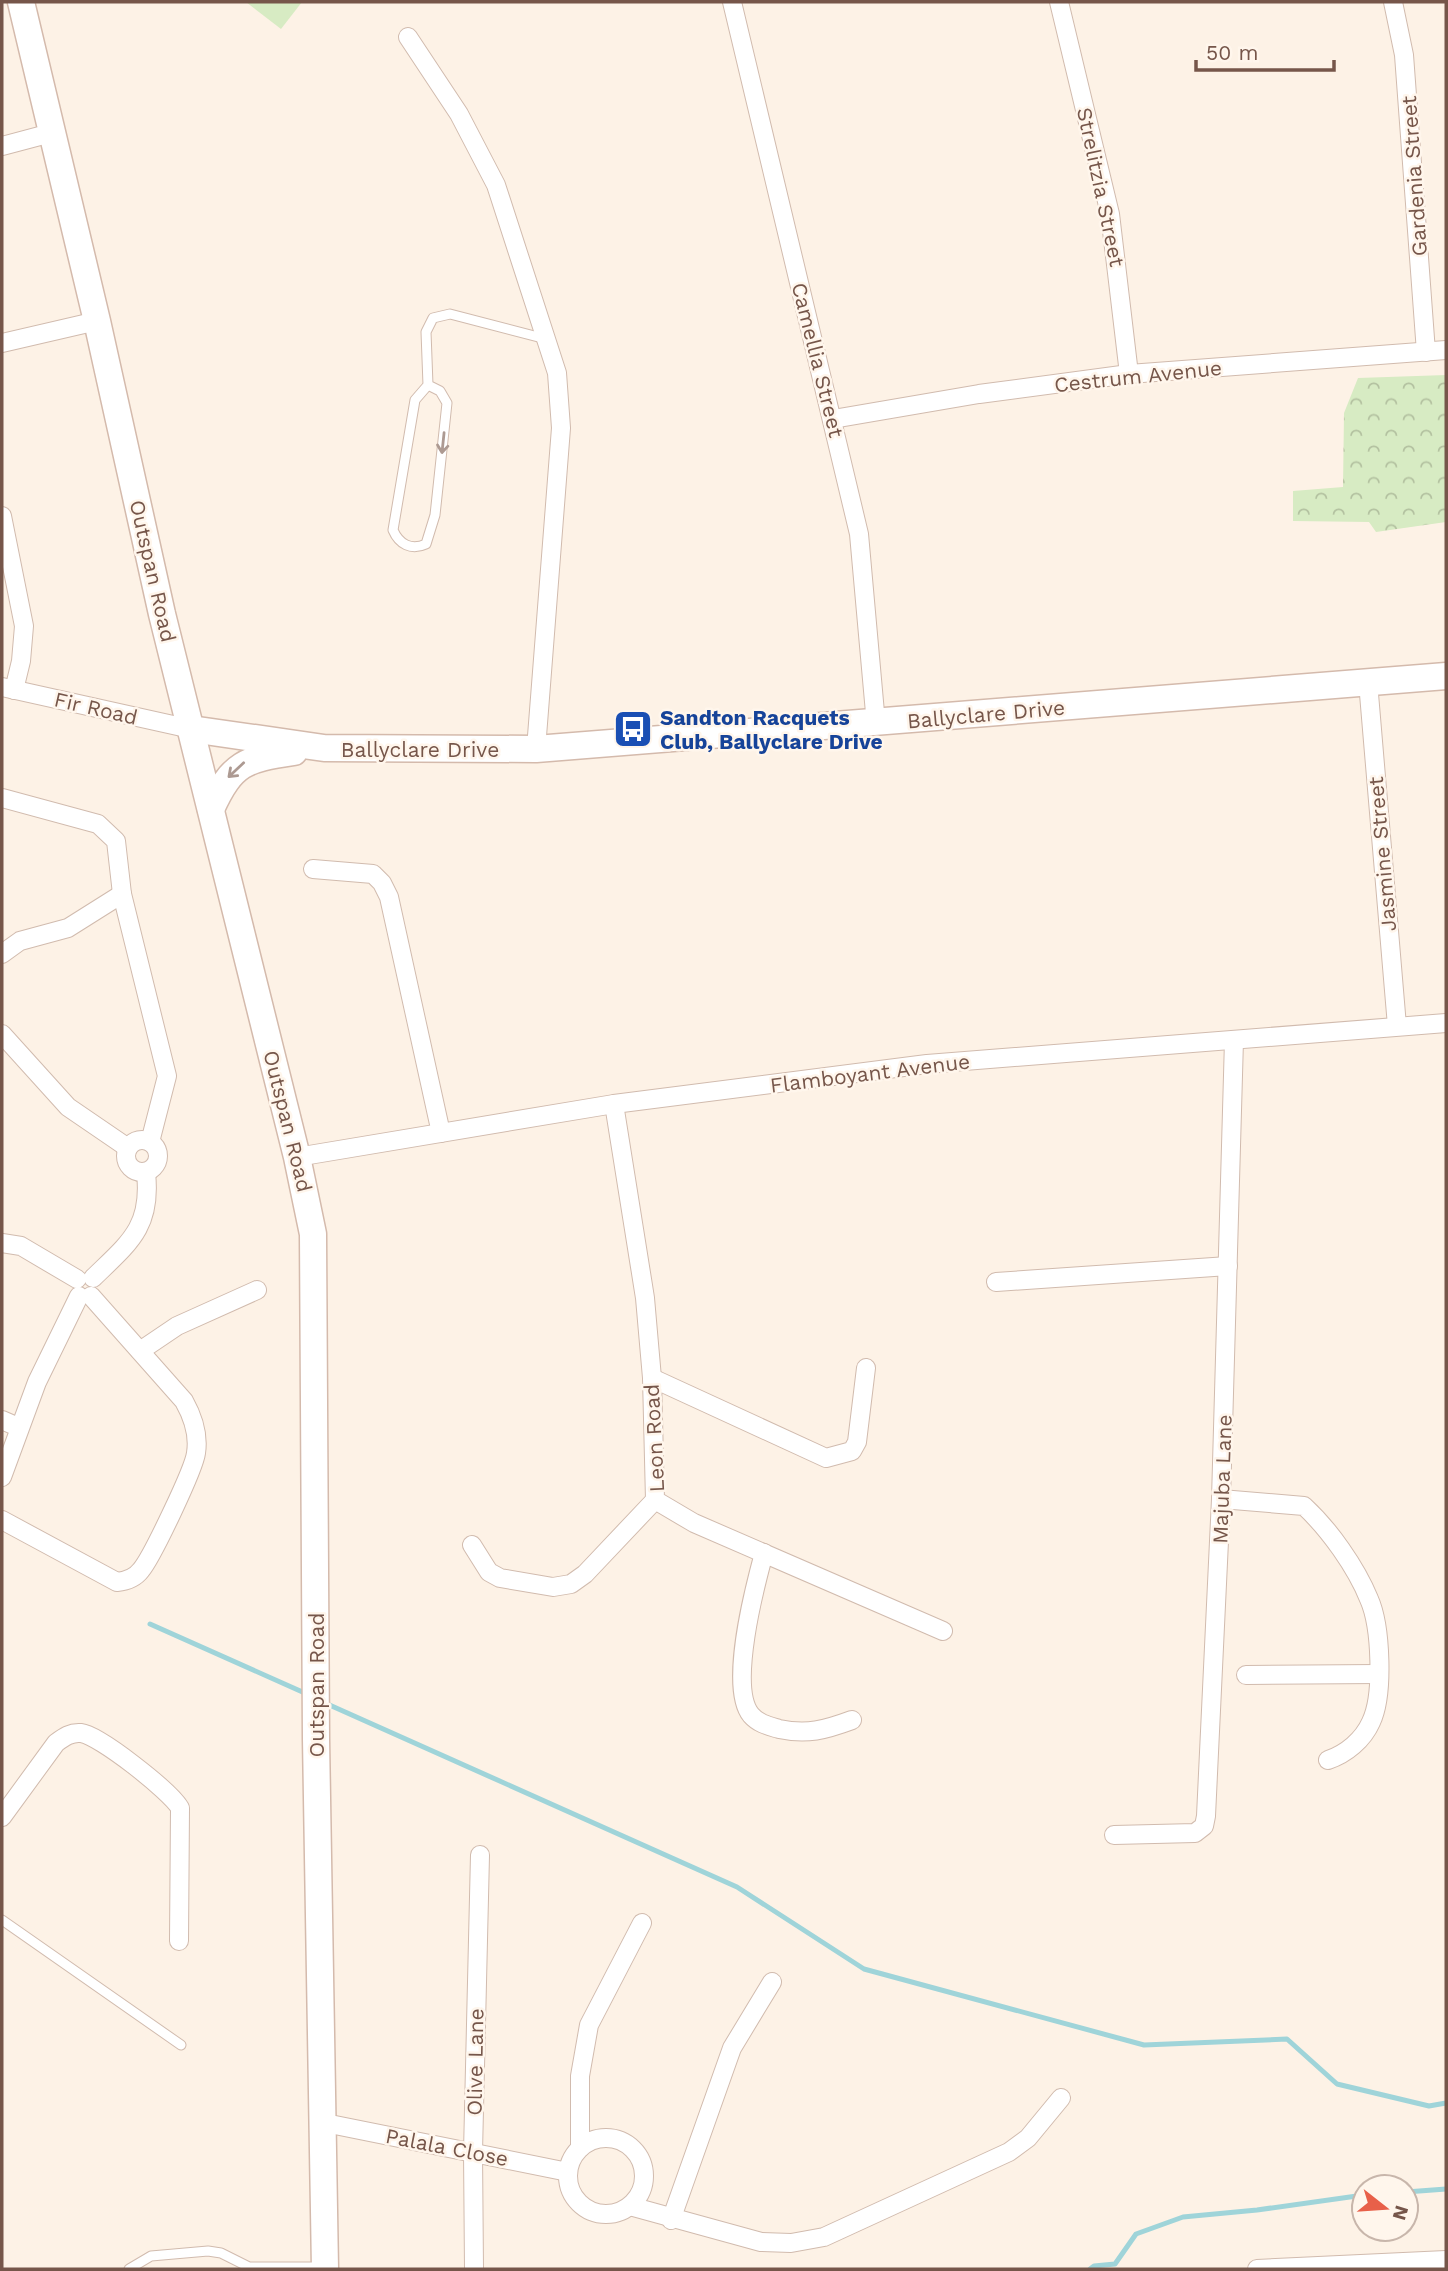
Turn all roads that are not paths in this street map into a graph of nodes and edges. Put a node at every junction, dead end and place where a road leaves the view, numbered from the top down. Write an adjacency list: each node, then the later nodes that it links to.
1 (21, 2): 6 (street, Outspan Road)
2 (733, 2): 15 (street, Camellia Street)
3 (1059, 2): 13 (street, Strelitzia Street)
4 (1393, 2): 12 (street, Gardenia Street)
5 (408, 37): 9 (street)
6 (51, 133): 7 (street); 8 (street, Outspan Road)
7 (2, 146)
8 (97, 321): 10 (street); 21 (street, Outspan Road)
9 (546, 339): 14 (lane); 23 (street)
10 (2, 343)
11 (1446, 350): 12 (street, Cestrum Avenue)
12 (1426, 352): 13 (street, Cestrum Avenue)
13 (1129, 374): 15 (street, Cestrum Avenue)
14 (428, 385): 14 (lane, one-way to 14)
15 (833, 419): 20 (street, Camellia Street)
16 (2, 516): 19 (street)
17 (1446, 676): 18 (street, Ballyclare Drive)
18 (1368, 682): 20 (street, Ballyclare Drive); 30 (street, Jasmine Street)
19 (8, 688): 21 (street, Fir Road)
20 (876, 724): 23 (street, Ballyclare Drive)
21 (191, 729): 22 (street, Ballyclare Drive); 25 (street, Outspan Road)
22 (324, 748): 23 (street, Ballyclare Drive); 25 (street, one-way to 25)
23 (536, 749)
24 (2, 798): 27 (street)
25 (211, 809): 37 (street, Outspan Road)
26 (313, 869): 34 (street)
27 (122, 894): 28 (street); 35 (street)
28 (2, 954)
29 (1446, 1023): 30 (street, Flamboyant Avenue)
30 (1397, 1026): 31 (street, Flamboyant Avenue)
31 (1234, 1040): 33 (street, Flamboyant Avenue); 40 (street, Majuba Lane)
32 (6, 1047): 36 (street)
33 (614, 1104): 34 (street, Flamboyant Avenue); 46 (street, Leon Road)
34 (441, 1133): 37 (street, Flamboyant Avenue)
35 (150, 1142): 36 (street); 38 (street)
36 (128, 1148): 38 (street)
37 (297, 1157): 68 (street, Outspan Road)
38 (146, 1172): 42 (street)
39 (2, 1243): 42 (street)
40 (1228, 1266): 41 (street); 49 (street, Majuba Lane)
41 (996, 1282)
42 (85, 1287): 44 (street); 47 (street)
43 (257, 1290): 44 (street)
44 (139, 1350): 51 (street)
45 (866, 1368): 46 (street)
46 (652, 1378): 50 (street, Leon Road)
47 (10, 1423): 48 (street)
48 (2, 1478)
49 (1222, 1499): 55 (street); 60 (street, Majuba Lane)
50 (654, 1500): 52 (street); 53 (street, Leon Road)
51 (2, 1520)
52 (472, 1545)
53 (764, 1553): 54 (street, Leon Road); 57 (street)
54 (943, 1631)
55 (1379, 1674): 56 (street); 58 (street)
56 (1246, 1675)
57 (852, 1720)
58 (1328, 1760)
59 (2, 1817): 64 (street)
60 (1114, 1835)
61 (480, 1855): 70 (street, Olive Lane)
62 (2, 1920): 66 (lane)
63 (642, 1923): 69 (street)
64 (179, 1941)
65 (772, 1982): 73 (street)
66 (181, 2045)
67 (1061, 2098): 73 (street)
68 (325, 2123): 70 (street, Palala Close); 75 (street, Outspan Road)
69 (580, 2148): 71 (street); 72 (street)
70 (473, 2152): 71 (street, Palala Close); 77 (street, Olive Lane)
71 (568, 2172): 72 (street)
72 (630, 2206): 73 (street)
73 (671, 2220)
74 (1446, 2260): 78 (street)
75 (325, 2268): 76 (lane)
76 (129, 2269)
77 (474, 2269)
78 (1257, 2269)

